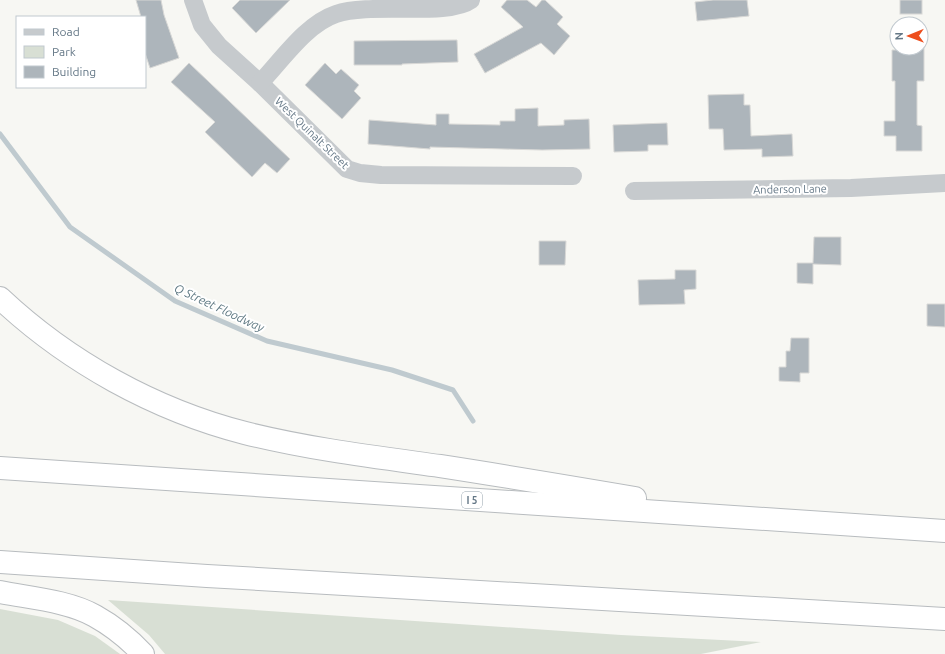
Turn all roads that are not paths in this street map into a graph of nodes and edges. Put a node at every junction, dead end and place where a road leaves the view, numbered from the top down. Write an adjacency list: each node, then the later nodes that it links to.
1 (192, 0): 3 (street, West Quinalt Street)
2 (471, 0): 3 (street)
3 (260, 83): 4 (street, West Quinalt Street)
4 (573, 176)
5 (945, 183): 6 (street, Anderson Lane)
6 (634, 191)
7 (0, 298): 9 (highway)
8 (0, 468): 9 (highway, I 5)
9 (743, 517): 10 (highway, I 5)
10 (945, 531)
11 (0, 562): 13 (highway)
12 (0, 592): 14 (highway)
13 (945, 619)
14 (143, 654)

